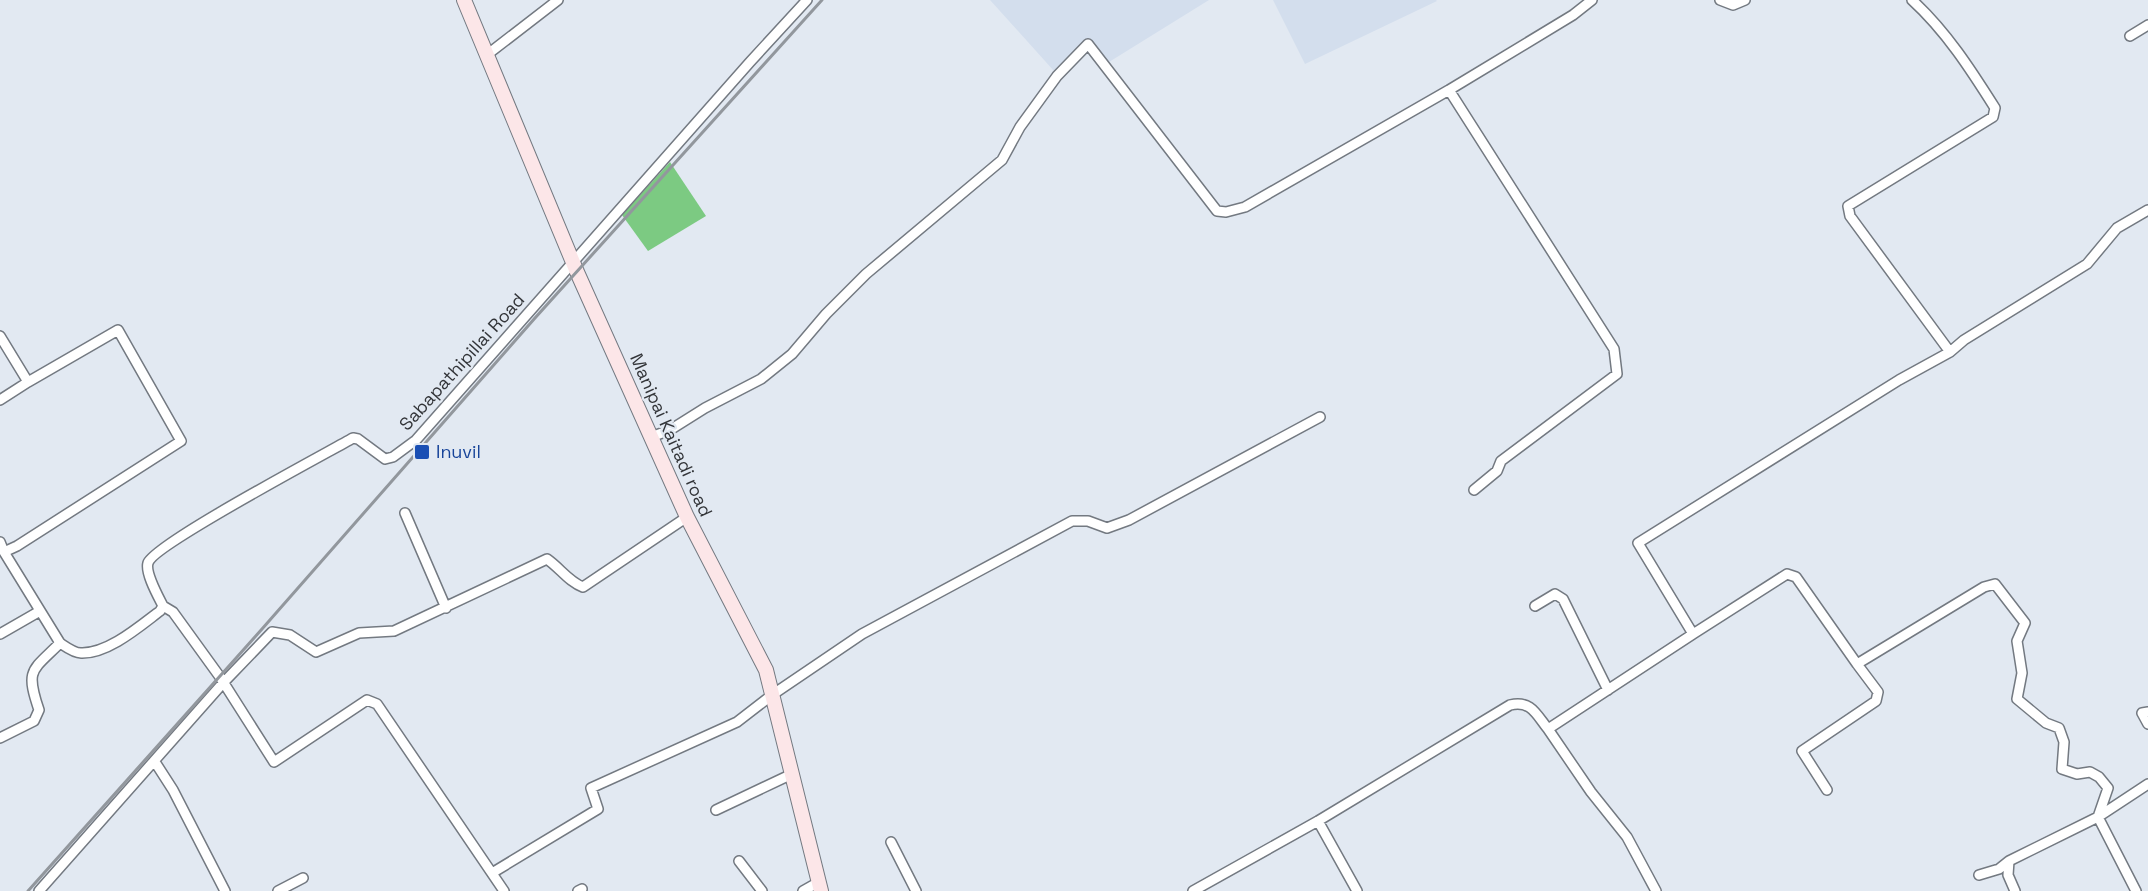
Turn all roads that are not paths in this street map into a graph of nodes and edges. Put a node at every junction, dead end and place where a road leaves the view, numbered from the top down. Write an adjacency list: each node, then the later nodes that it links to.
1 (464, 0): 10 (main road, Manipai Kaitadi road)
2 (558, 0): 10 (street)
3 (807, 0): 13 (street, Sabapathipillai Road)
4 (1592, 0): 11 (street)
5 (1720, 0): 6 (street)
6 (1745, 0)
7 (1912, 0): 15 (street)
8 (2148, 25): 9 (street)
9 (2130, 36)
10 (488, 54): 13 (main road, Manipai Kaitadi road)
11 (1449, 90): 19 (street); 20 (street)
12 (2148, 210): 15 (street)
13 (574, 264): 19 (main road, Manipai Kaitadi road); 25 (street, Sabapathipillai Road)
14 (0, 336): 16 (street)
15 (1950, 352): 30 (street)
16 (28, 382): 17 (street); 24 (street)
17 (0, 400)
18 (1320, 417): 35 (street)
19 (651, 437): 22 (main road, Manipai Kaitadi road)
20 (1474, 490)
21 (405, 513): 27 (street)
22 (687, 517): 27 (street); 35 (main road, Manipai Kaitadi road)
23 (0, 542): 24 (street)
24 (4, 552): 28 (street)
25 (163, 606): 31 (street); 33 (street)
26 (1535, 606): 34 (street)
27 (446, 608): 33 (street)
28 (40, 611): 29 (street); 31 (street)
29 (0, 634)
30 (1693, 634): 32 (street); 34 (street)
31 (60, 643): 39 (street)
32 (1857, 664): 43 (street); 45 (street)
33 (223, 683): 40 (street); 50 (street)
34 (1608, 690): 38 (street)
35 (772, 695): 41 (main road, Manipai Kaitadi road); 50 (street)
36 (2148, 712): 37 (street)
37 (2148, 724)
38 (1548, 729): 46 (street); 63 (street)
39 (0, 738)
40 (155, 762): 54 (street); 55 (street)
41 (792, 774): 44 (street); 53 (main road, Manipai Kaitadi road)
42 (2148, 784): 45 (street)
43 (1827, 790)
44 (716, 810)
45 (2098, 817): 49 (street); 65 (street)
46 (1318, 821): 61 (street); 62 (street)
47 (891, 842): 60 (street)
48 (739, 861): 58 (street)
49 (2009, 861): 51 (street); 64 (street)
50 (492, 873): 57 (street)
51 (1979, 875)
52 (303, 878): 56 (street)
53 (820, 886): 59 (street)
54 (39, 891)
55 (225, 891)
56 (278, 891)
57 (504, 891)
58 (762, 891)
59 (803, 891)
60 (916, 891)
61 (1193, 891)
62 (1357, 891)
63 (1656, 891)
64 (2015, 891)
65 (2136, 891)

